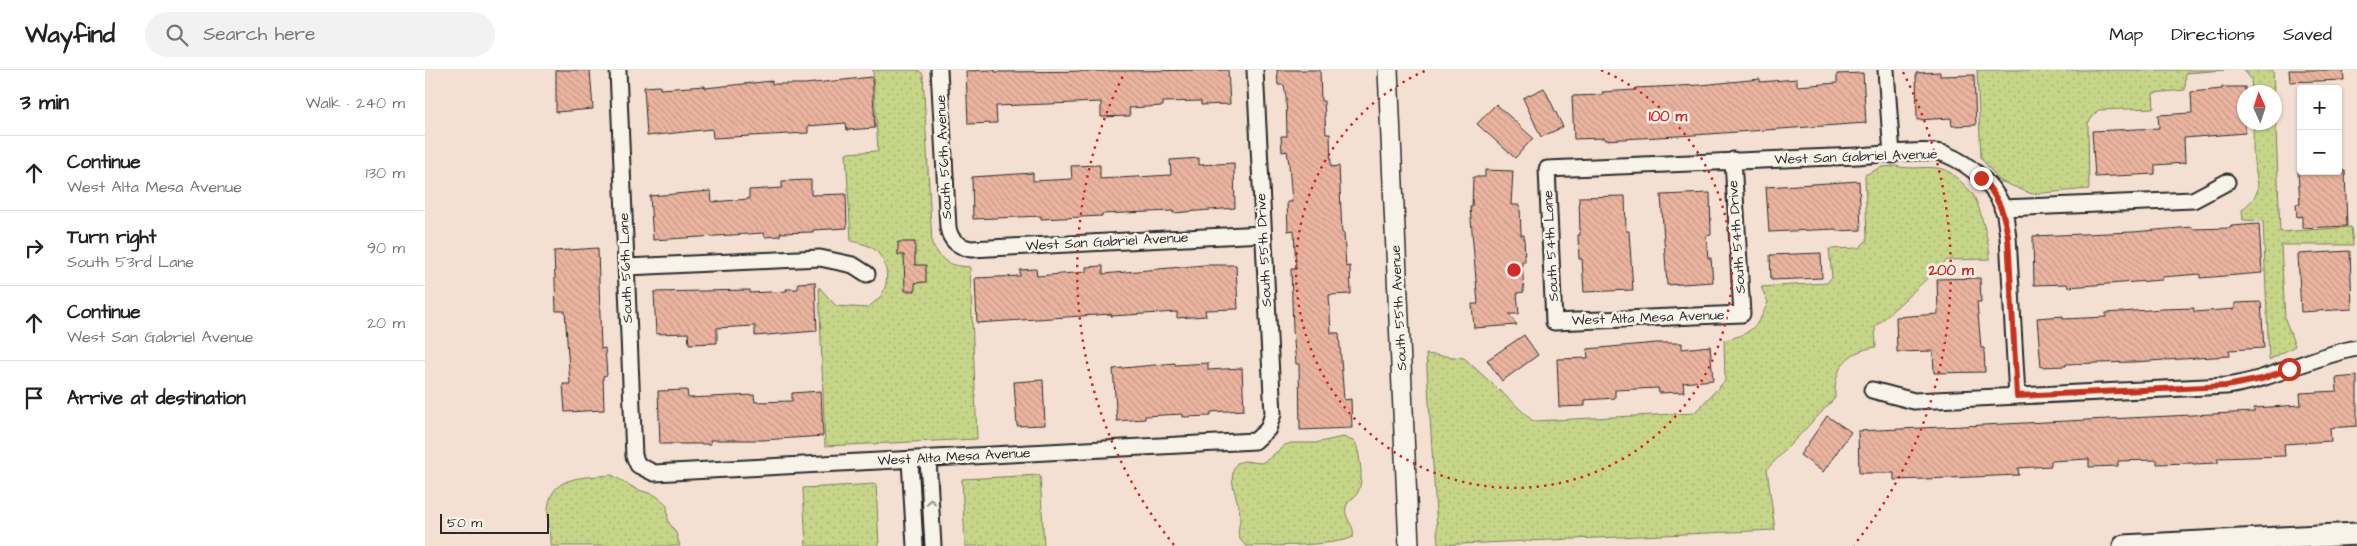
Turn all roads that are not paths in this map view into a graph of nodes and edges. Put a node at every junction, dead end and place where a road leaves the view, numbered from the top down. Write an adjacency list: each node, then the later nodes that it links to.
1 (618, 70): 13 (street, South 56th Lane)
2 (939, 70): 12 (street, South 56th Avenue)
3 (1255, 70): 11 (street, South 55th Drive)
4 (1388, 70): 27 (street, South 55th Avenue)
5 (1887, 70): 6 (street)
6 (1891, 155): 7 (street, West San Gabriel Avenue); 10 (street, West San Gabriel Avenue)
7 (1733, 160): 8 (street, West San Gabriel Avenue); 15 (street, South 54th Drive)
8 (1547, 169): 16 (street, South 54th Lane)
9 (2227, 182): 10 (street)
10 (2002, 208): 19 (street, West San Gabriel Avenue)
11 (1263, 234): 12 (street, West San Gabriel Avenue); 20 (street, South 55th Drive)
12 (954, 242)
13 (627, 267): 14 (street); 23 (street, South 56th Lane)
14 (867, 274)
15 (1742, 314): 16 (street, West Alta Mesa Avenue)
16 (1554, 322)
17 (2357, 348): 19 (street)
18 (1872, 390): 19 (street)
19 (2017, 396)
20 (1268, 429): 21 (street, West Alta Mesa Avenue)
21 (928, 459): 22 (street, West Alta Mesa Avenue); 26 (street, one-way to 21)
22 (910, 460): 23 (street, West Alta Mesa Avenue); 25 (street)
23 (637, 465)
24 (2357, 534): 28 (main road)
25 (915, 546)
26 (933, 546)
27 (1409, 546)
28 (2124, 546)

